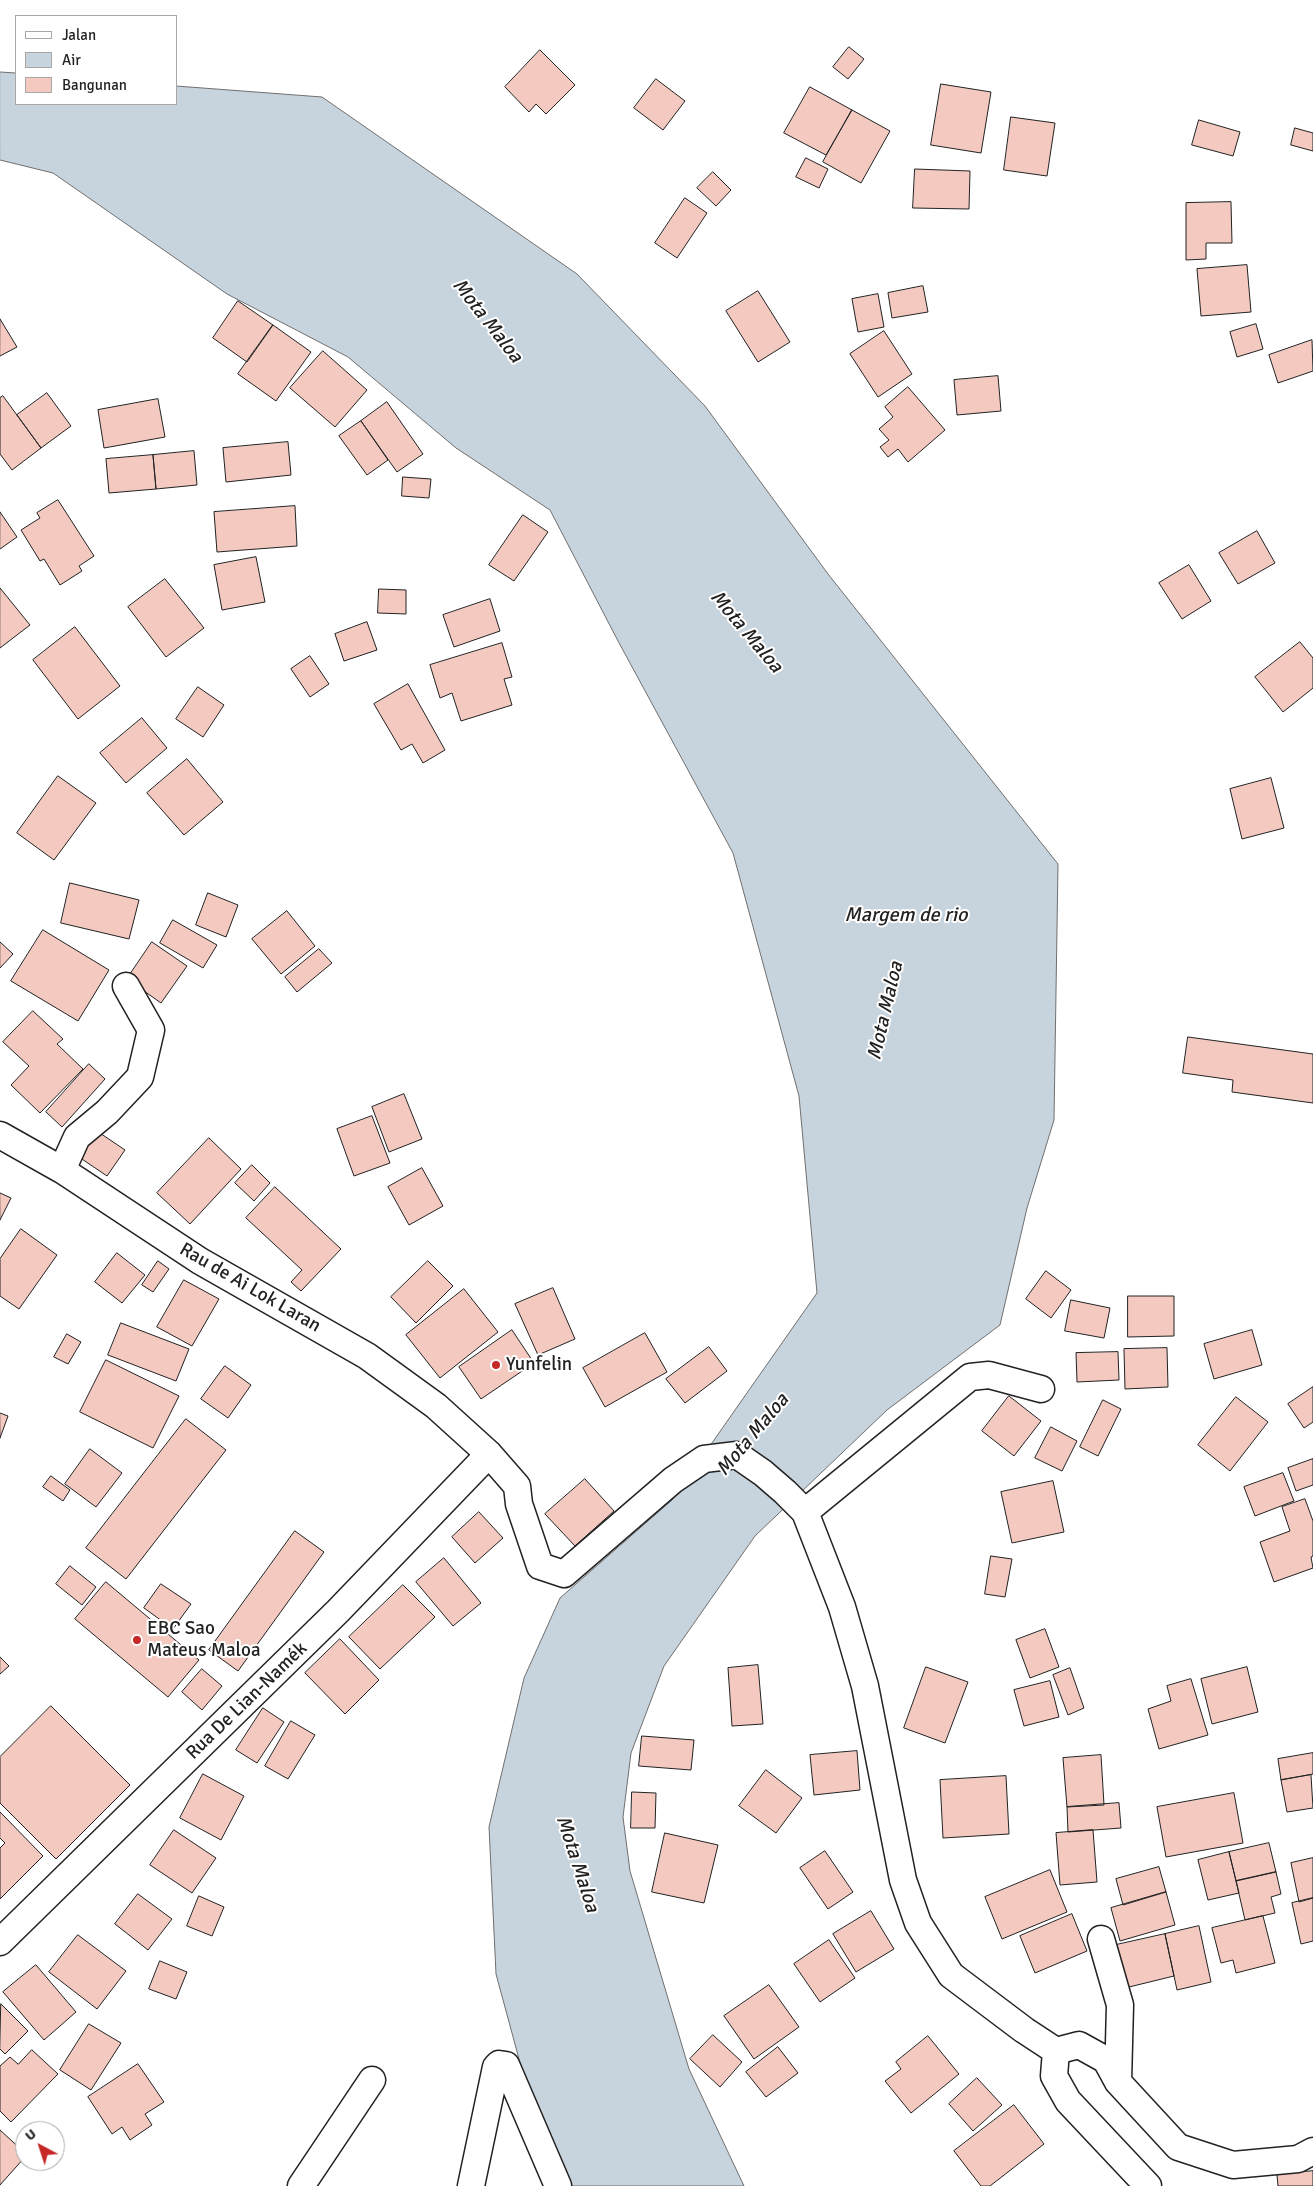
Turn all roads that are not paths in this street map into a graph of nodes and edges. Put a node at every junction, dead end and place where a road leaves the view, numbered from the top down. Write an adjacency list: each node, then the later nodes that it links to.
1 (126, 986): 3 (street)
2 (0, 1135): 3 (street, Rau de Ai Lok Laran)
3 (62, 1170): 5 (street, Rau de Ai Lok Laran)
4 (1041, 1390): 6 (street)
5 (489, 1454): 6 (street, Rau de Ai Lok Laran); 8 (street, Rua De Lian-Namék)
6 (805, 1512): 9 (street)
7 (1101, 1939): 11 (street)
8 (0, 1942)
9 (1056, 2051): 11 (street); 16 (street)
10 (372, 2080): 13 (street)
11 (1118, 2082): 12 (street)
12 (1313, 2151)
13 (301, 2186)
14 (471, 2186): 15 (street)
15 (558, 2186)
16 (1148, 2186)

